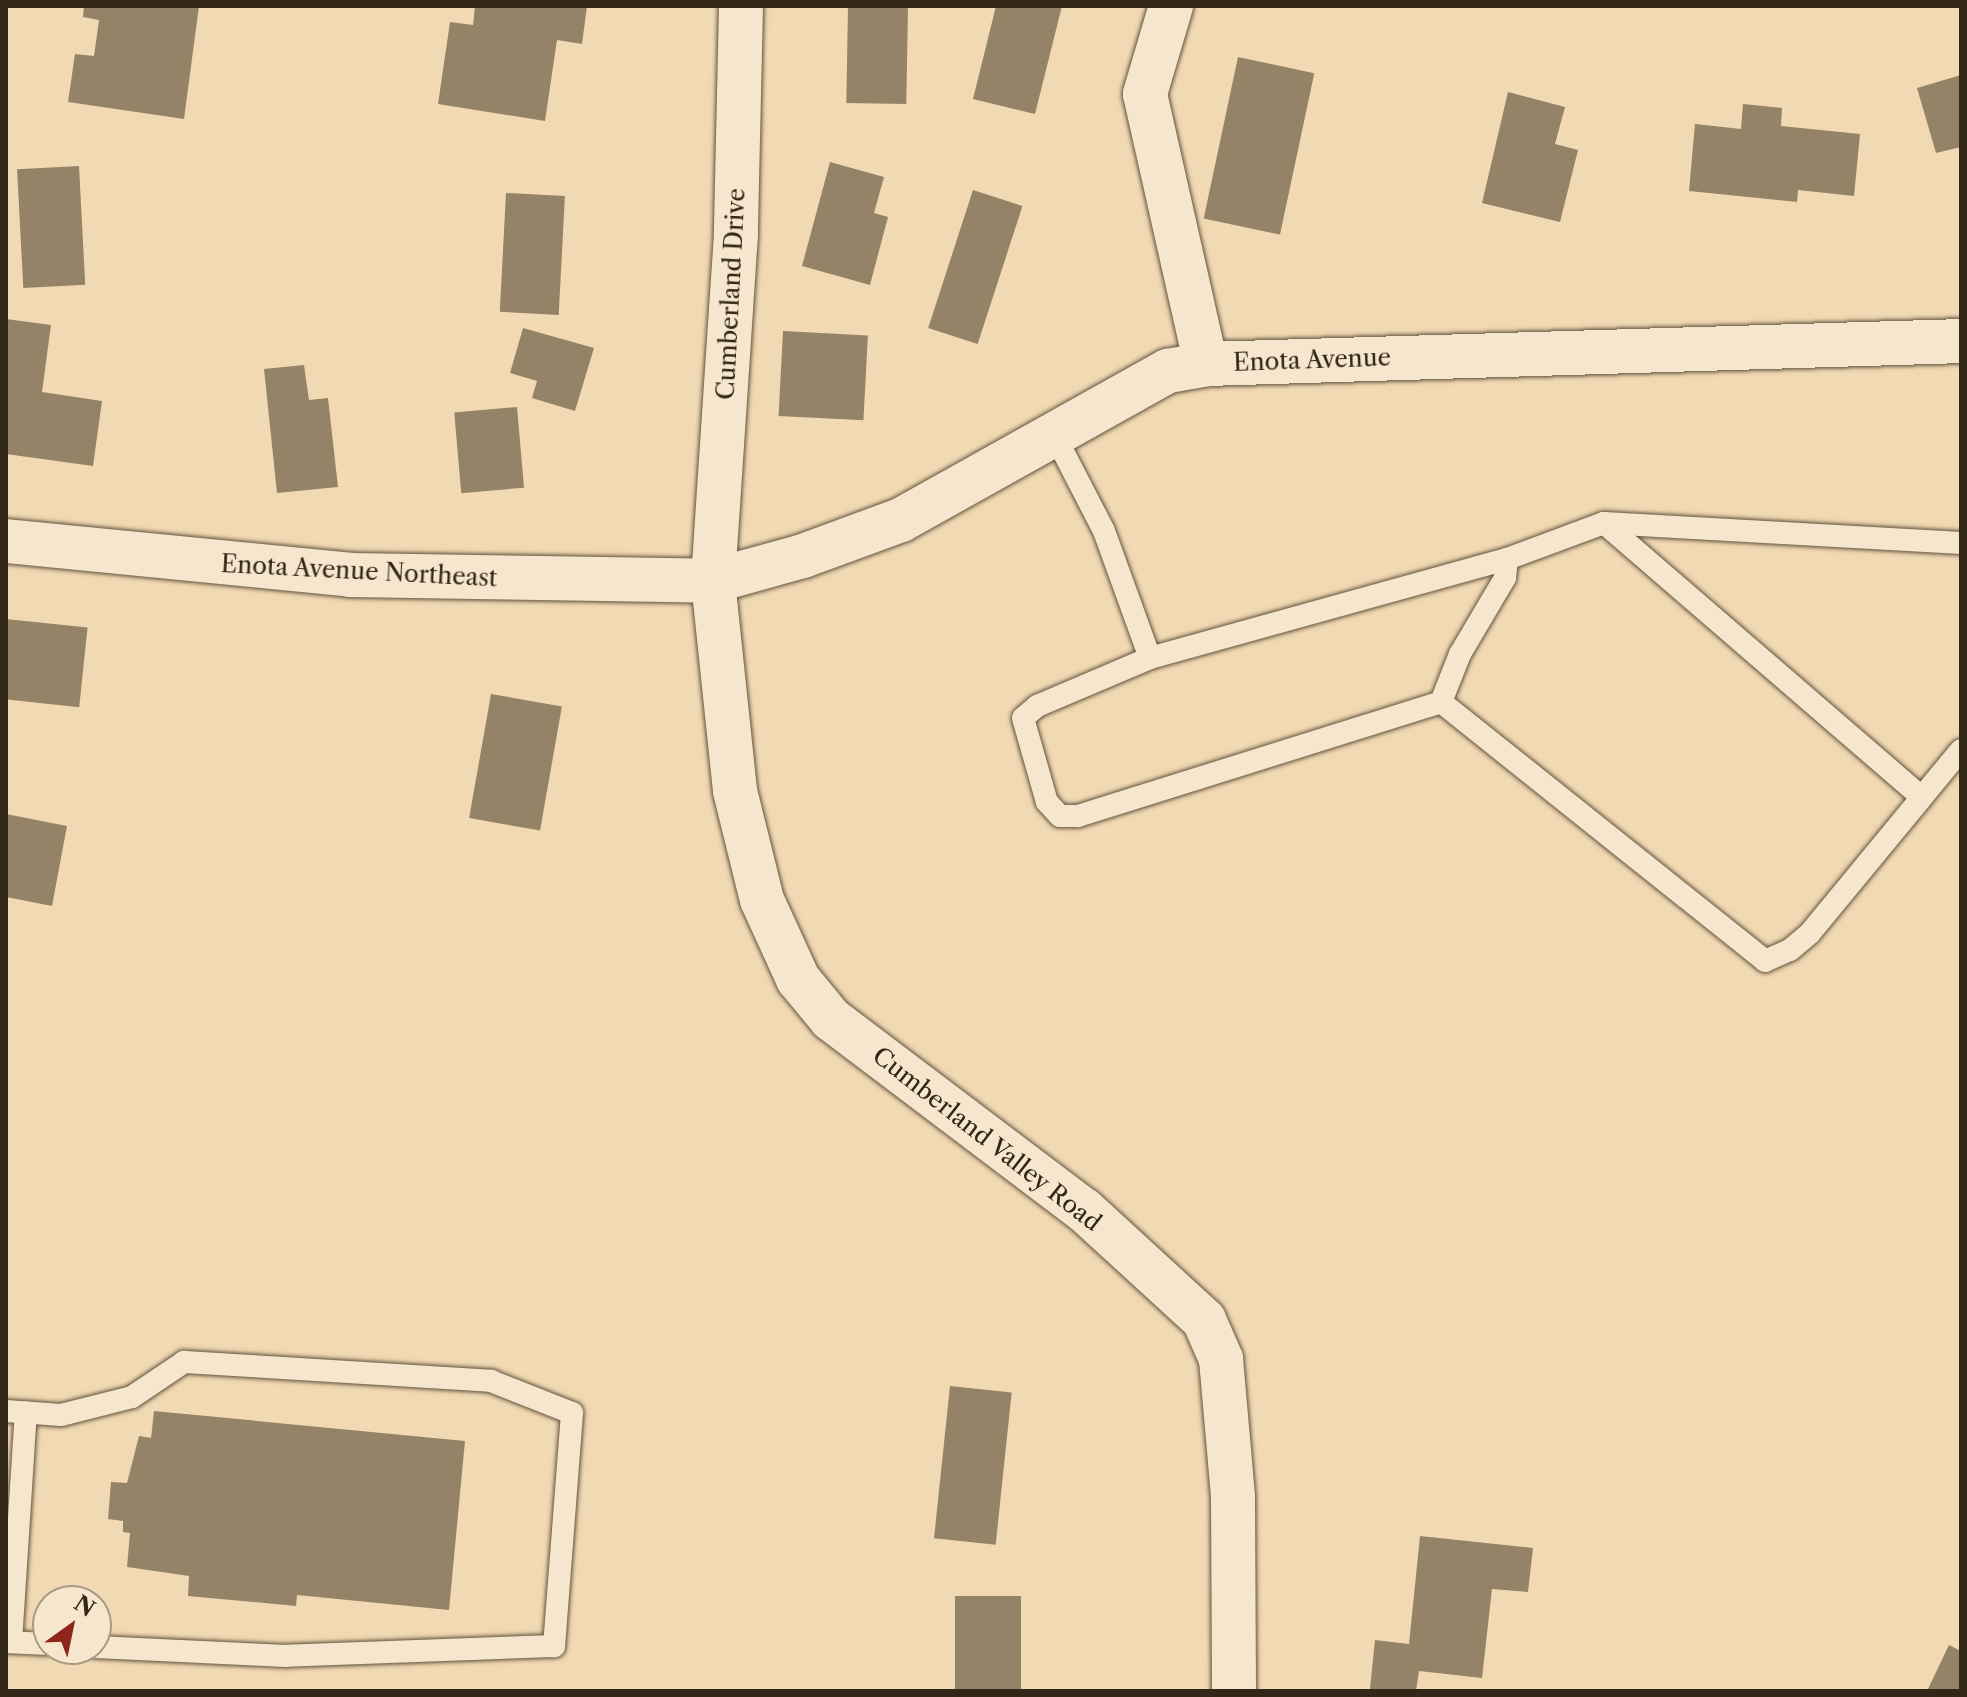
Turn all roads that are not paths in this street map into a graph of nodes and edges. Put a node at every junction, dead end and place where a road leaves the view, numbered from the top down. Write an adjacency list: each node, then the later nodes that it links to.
1 (741, 6): 10 (street, Cumberland Drive)
2 (1171, 6): 4 (street)
3 (1961, 341): 4 (street, Enota Avenue)
4 (1206, 364): 5 (street, Enota Avenue)
5 (1055, 436): 10 (street, Enota Avenue); 11 (lane)
6 (1604, 523): 8 (lane); 9 (lane); 14 (lane)
7 (6, 541): 10 (street, Enota Avenue Northeast)
8 (1961, 543)
9 (1507, 559): 11 (lane); 12 (lane)
10 (713, 581): 19 (street, Cumberland Valley Road)
11 (1150, 658): 12 (lane)
12 (1441, 702): 14 (lane)
13 (1961, 750): 14 (lane)
14 (1921, 797)
15 (16, 1412): 16 (lane); 18 (lane)
16 (9, 1642): 17 (lane)
17 (32, 1643)
18 (112, 1648)
19 (1234, 1691)

